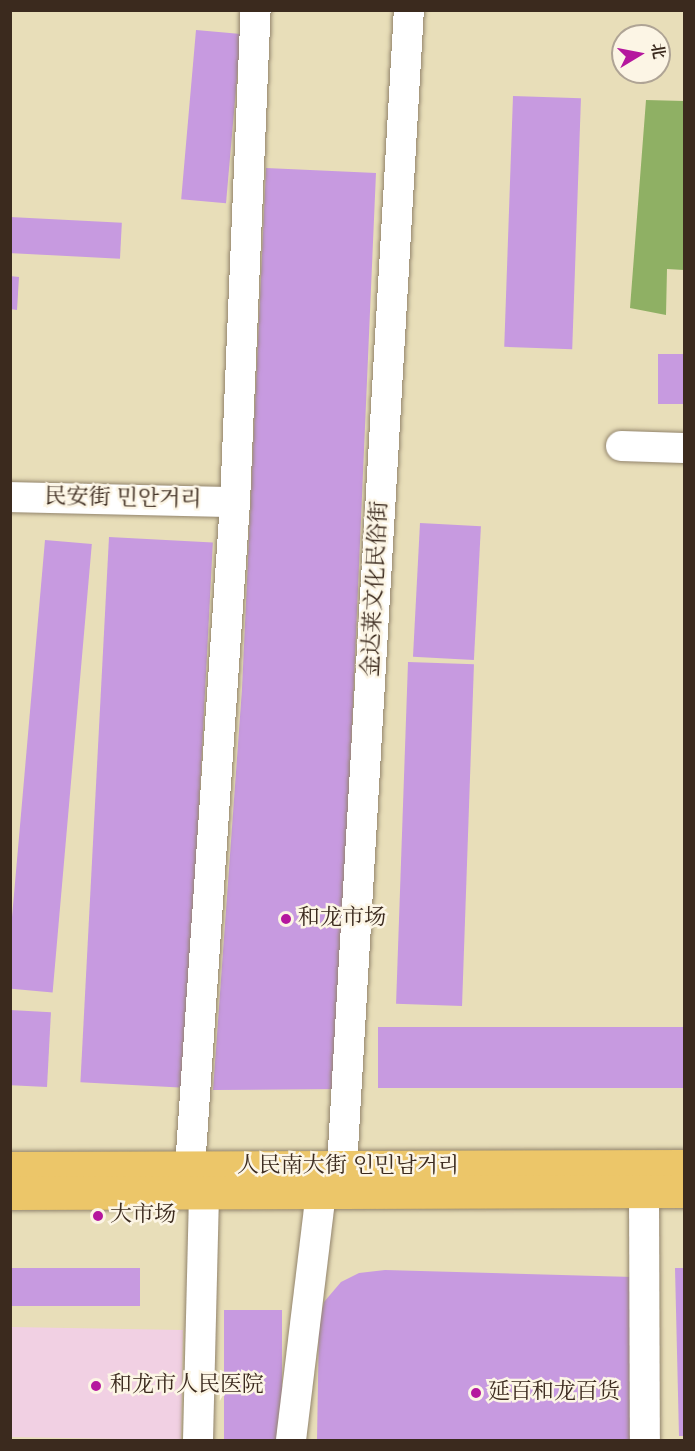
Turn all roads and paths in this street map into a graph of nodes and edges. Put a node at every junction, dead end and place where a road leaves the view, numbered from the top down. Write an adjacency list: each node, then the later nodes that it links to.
1 (256, 10): 6 (street)
2 (409, 10): 8 (street, 金达莱文化民俗街)
3 (621, 446): 4 (street)
4 (684, 448)
5 (10, 497): 6 (street, 民安街 민안거리)
6 (235, 502): 10 (street)
7 (684, 1166): 8 (main road, 人民南大街 인민남거리)
8 (342, 1167): 10 (main road, 人民南大街 인민남거리)
9 (10, 1168): 10 (main road, 人民南大街 인민남거리)
10 (197, 1180): 13 (main road, 人民南大街 인민남거리); 14 (main road, 人民南大街 인민남거리); 15 (street)
11 (644, 1191): 12 (main road, 人民南大街 인민남거리); 13 (main road, 人民南大街 인민남거리); 17 (street)
12 (684, 1191)
13 (321, 1192): 16 (street)
14 (10, 1193)
15 (198, 1440)
16 (291, 1440)
17 (645, 1440)

